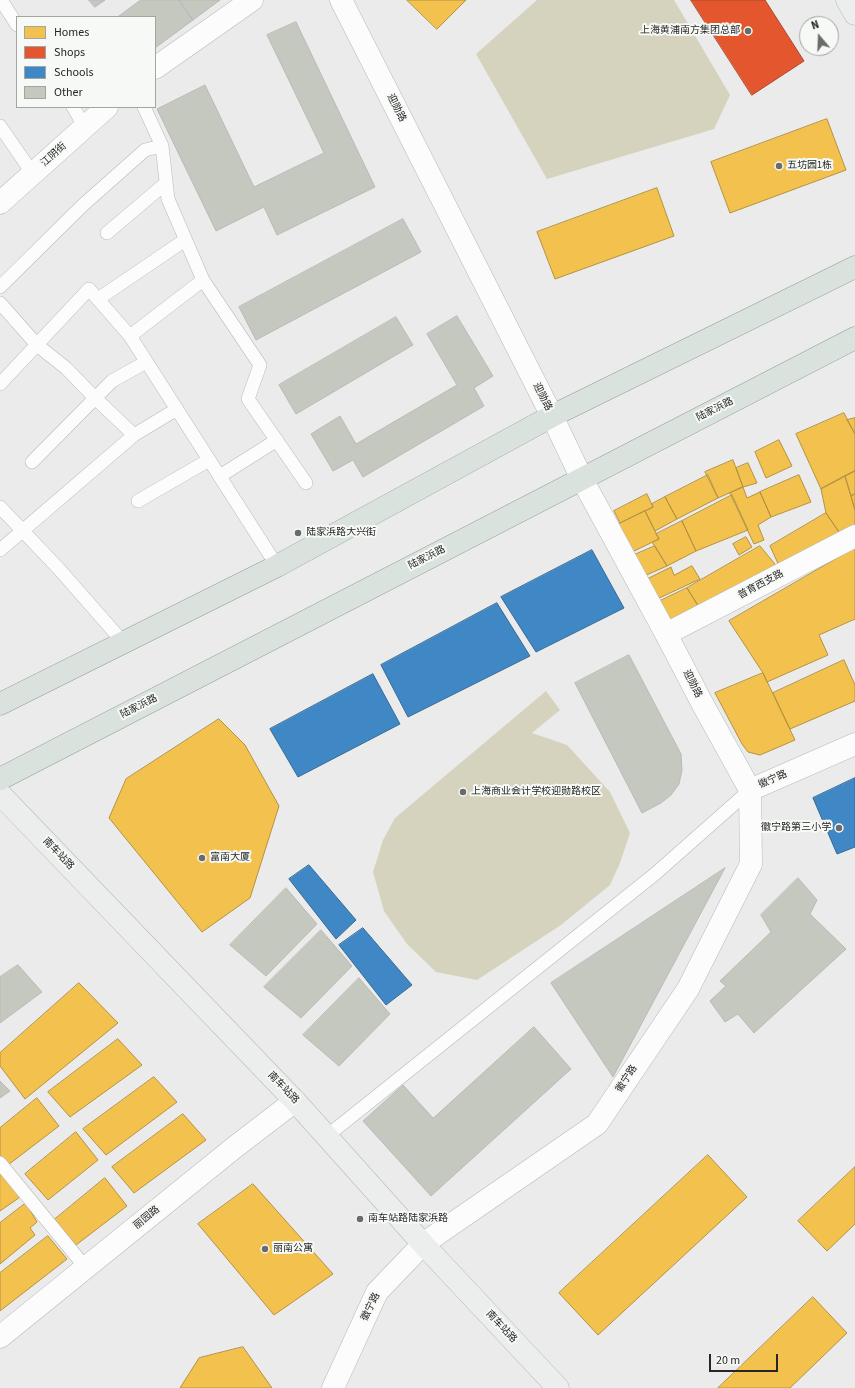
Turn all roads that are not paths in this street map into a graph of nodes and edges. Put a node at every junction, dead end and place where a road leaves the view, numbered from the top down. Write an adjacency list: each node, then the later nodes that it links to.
1 (1, 0): 6 (lane)
2 (252, 0): 7 (street)
3 (341, 0): 31 (street, 迎勋路)
4 (847, 0): 5 (street)
5 (855, 14)
6 (16, 23)
7 (156, 67)
8 (74, 108): 12 (lane)
9 (106, 108): 12 (street, 江阴街)
10 (144, 108): 13 (lane)
11 (0, 126): 14 (lane)
12 (85, 127): 14 (street, 江阴街)
13 (162, 146): 15 (lane); 21 (lane)
14 (33, 174): 16 (street, 江阴街)
15 (166, 182): 17 (lane); 18 (lane)
16 (0, 204)
17 (107, 233)
18 (185, 240): 20 (lane); 22 (lane)
19 (855, 267): 31 (main road)
20 (203, 280): 24 (lane); 33 (lane)
21 (0, 287)
22 (98, 299): 24 (lane); 26 (lane)
23 (0, 302): 26 (lane)
24 (130, 336): 27 (lane)
25 (855, 338): 37 (main road, 陆家浜路)
26 (37, 344): 28 (lane); 29 (lane)
27 (146, 362): 29 (lane); 30 (lane)
28 (0, 384)
29 (95, 398): 32 (lane); 35 (lane)
30 (177, 409): 32 (lane); 34 (lane)
31 (552, 416): 37 (street, 迎勋路); 44 (main road)
32 (134, 435): 41 (lane)
33 (277, 440): 36 (lane); 38 (lane)
34 (209, 460): 36 (lane); 39 (lane)
35 (32, 462)
36 (220, 476): 44 (lane)
37 (582, 479): 45 (street, 迎勋路); 49 (main road, 陆家浜路)
38 (306, 483)
39 (138, 501)
40 (0, 508): 41 (lane)
41 (23, 531): 43 (lane); 46 (lane)
42 (855, 536): 45 (street, 普育西支路)
43 (0, 550)
44 (278, 566): 46 (main road)
45 (666, 634): 50 (street, 迎勋路)
46 (123, 642): 47 (main road)
47 (0, 704)
48 (855, 744): 50 (street, 徽宁路)
49 (0, 779)
50 (750, 790): 53 (lane); 55 (street, 徽宁路)
51 (0, 794): 52 (street, 南车站路)
52 (295, 1101): 53 (street, 南车站路); 56 (street, 丽园路)
53 (327, 1136): 55 (street, 南车站路)
54 (0, 1163): 56 (lane)
55 (423, 1244): 58 (street, 徽宁路); 59 (street, 南车站路)
56 (86, 1268): 57 (street, 丽园路)
57 (0, 1337)
58 (333, 1388)
59 (558, 1388)

